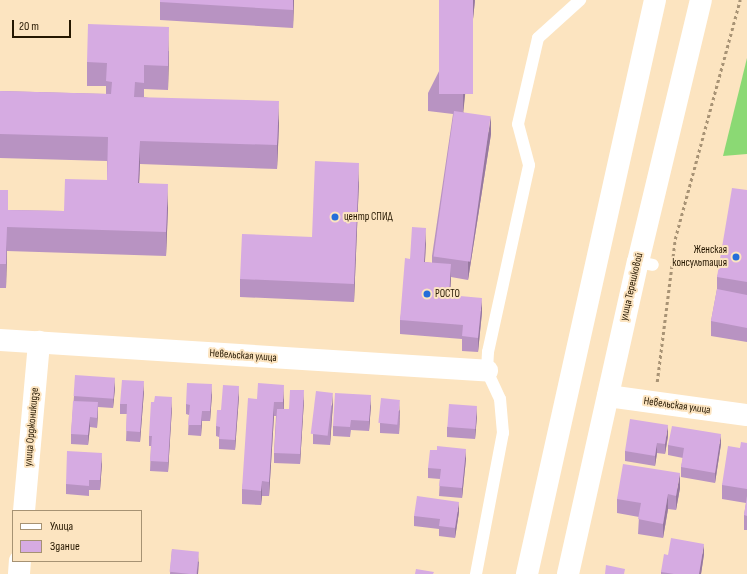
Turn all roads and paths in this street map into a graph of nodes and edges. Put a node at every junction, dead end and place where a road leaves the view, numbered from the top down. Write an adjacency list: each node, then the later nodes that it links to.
1 (580, 0): 7 (lane)
2 (656, 0): 15 (main road)
3 (701, 0): 8 (main road, улица Терешковой)
4 (740, 0): 9 (path)
5 (0, 340): 6 (main road, Невельская улица)
6 (39, 342): 7 (main road, Невельская улица); 11 (main road, улица Орджоникидзе)
7 (487, 371): 14 (lane)
8 (608, 396): 9 (main road, Невельская улица); 16 (main road, улица Терешковой)
9 (655, 402): 10 (main road, Невельская улица)
10 (747, 415)
11 (24, 510)
12 (20, 562): 13 (main road)
13 (19, 574)
14 (476, 574)
15 (527, 574)
16 (568, 574)

